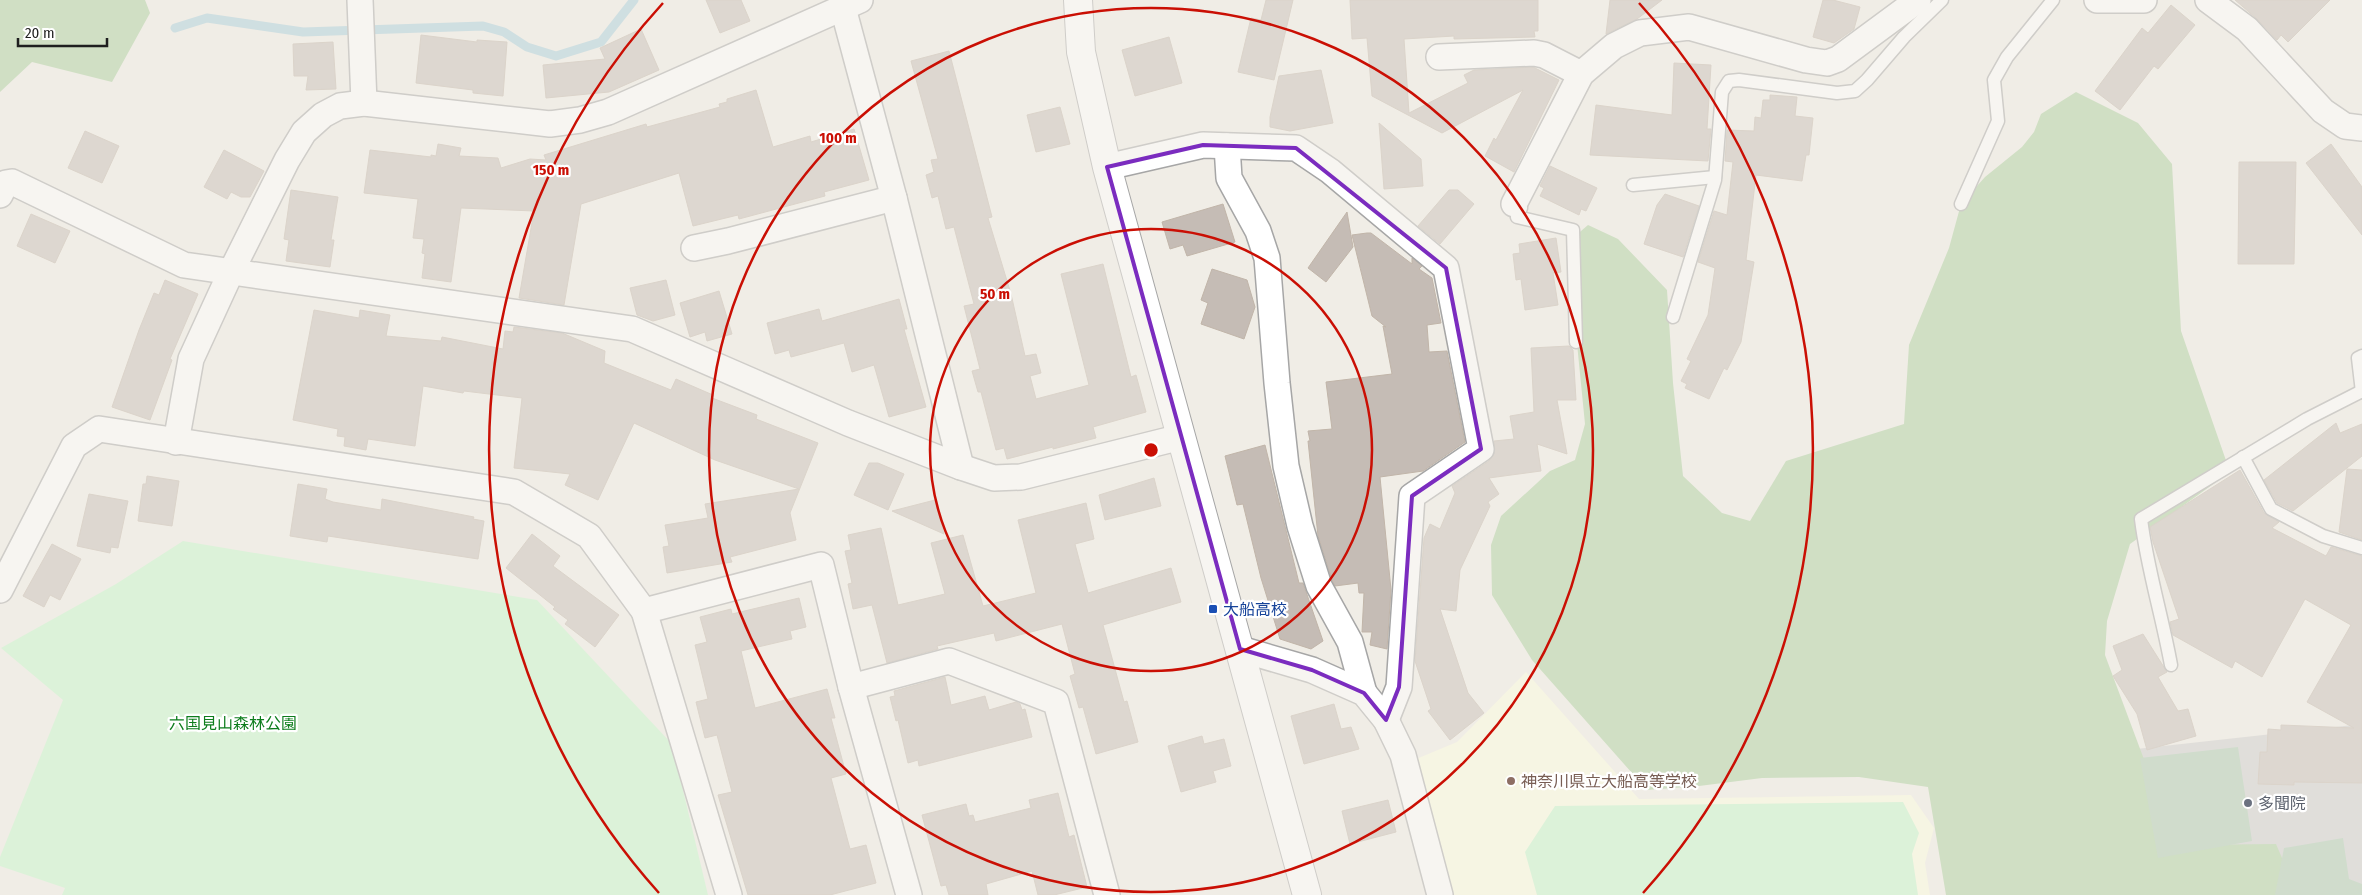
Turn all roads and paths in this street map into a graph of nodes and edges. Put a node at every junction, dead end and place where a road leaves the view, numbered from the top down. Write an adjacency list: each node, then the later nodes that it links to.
1 (360, 0): 12 (street)
2 (1078, 0): 15 (street)
3 (1918, 0): 11 (street)
4 (1942, 0): 16 (lane)
5 (2053, 0): 21 (lane)
6 (2097, 0): 7 (street)
7 (2144, 0)
8 (2208, 0): 13 (street)
9 (852, 4): 12 (street); 19 (street)
10 (1439, 57): 11 (street)
11 (1582, 74): 20 (street)
12 (364, 103): 23 (street)
13 (2362, 128)
14 (1227, 146): 15 (street); 38 (street); 39 (street)
15 (1107, 167): 28 (street)
16 (1715, 177): 17 (lane); 24 (lane)
17 (1633, 185)
18 (0, 195): 23 (street)
19 (894, 198): 22 (street); 31 (street)
20 (1514, 204): 25 (lane)
21 (1961, 204)
22 (694, 248)
23 (231, 272): 29 (street); 31 (street)
24 (1673, 317)
25 (1576, 342)
26 (2362, 356): 27 (lane)
27 (2362, 391): 30 (lane)
28 (1181, 437): 31 (street); 35 (street)
29 (176, 442): 33 (street); 34 (street)
30 (2243, 457): 32 (lane); 36 (lane)
31 (961, 466)
32 (2362, 548)
33 (0, 590)
34 (644, 611): 37 (street); 40 (street)
35 (1240, 649): 38 (street); 43 (street)
36 (2171, 664)
37 (851, 687): 41 (street); 42 (street)
38 (1364, 693): 39 (street)
39 (1386, 720): 44 (street)
40 (729, 895)
41 (909, 895)
42 (1107, 895)
43 (1307, 895)
44 (1440, 895)

